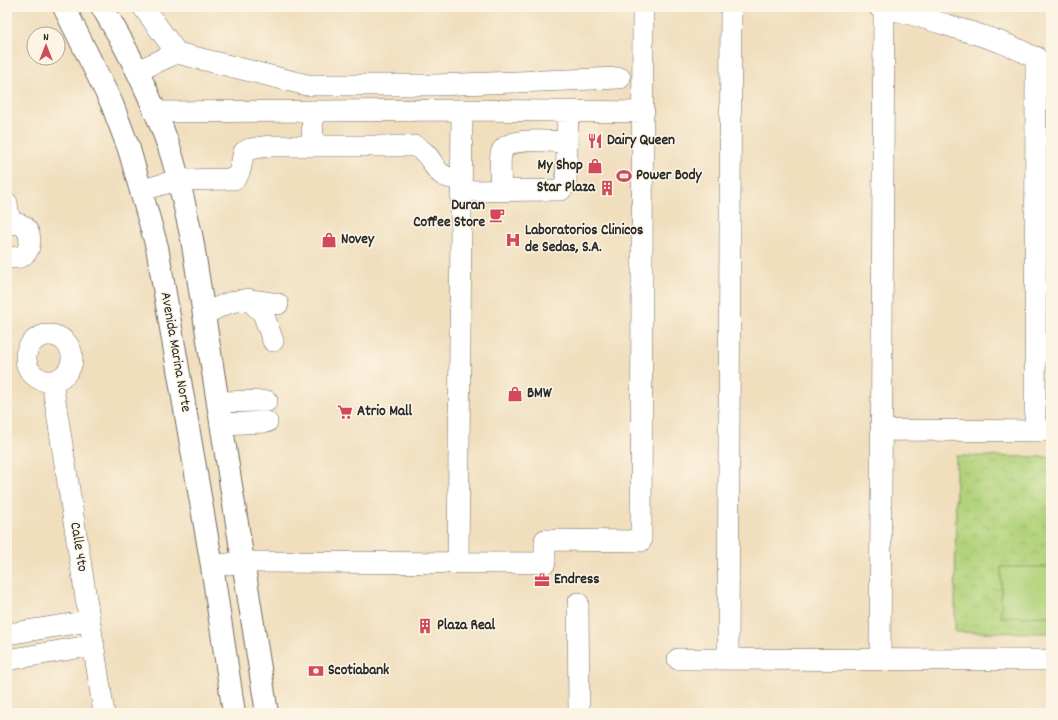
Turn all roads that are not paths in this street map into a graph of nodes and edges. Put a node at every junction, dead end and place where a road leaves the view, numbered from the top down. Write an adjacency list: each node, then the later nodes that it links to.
1 (64, 7): 20 (main road, Avenida Marina Norte)
2 (102, 7): 9 (main road)
3 (143, 7): 7 (street)
4 (644, 7): 15 (street)
5 (730, 7): 44 (street)
6 (881, 7): 8 (street); 34 (street)
7 (177, 52): 9 (street); 10 (street)
8 (1044, 63): 35 (street)
9 (137, 71): 14 (main road)
10 (620, 78)
11 (462, 110): 12 (street); 13 (street); 19 (street)
12 (312, 111): 14 (street); 17 (street)
13 (568, 111): 15 (street); 16 (street)
14 (154, 112): 18 (main road)
15 (644, 112): 37 (street)
16 (567, 142): 21 (street); 21 (street)
17 (313, 146): 18 (street); 19 (street)
18 (178, 180): 20 (street); 27 (main road)
19 (461, 185): 21 (street); 37 (street)
20 (142, 190): 38 (main road, Avenida Marina Norte)
21 (501, 191)
22 (7, 203): 23 (street)
23 (9, 224): 24 (street)
24 (7, 256)
25 (248, 299): 26 (street); 27 (street); 28 (street)
26 (278, 304)
27 (204, 315): 31 (main road)
28 (273, 341)
29 (52, 381): 40 (street, Calle 4to)
30 (267, 401): 31 (street)
31 (218, 402): 33 (main road)
32 (267, 422): 33 (street)
33 (221, 424): 36 (main road)
34 (881, 430): 35 (street); 46 (street)
35 (1043, 431)
36 (244, 562): 37 (street); 38 (street); 50 (main road)
37 (458, 563)
38 (212, 566): 49 (main road, Avenida Marina Norte)
39 (578, 603): 51 (street)
40 (90, 621): 41 (street); 42 (street, Calle 4to)
41 (7, 634)
42 (94, 645): 45 (street); 48 (street, Calle 4to)
43 (678, 659): 44 (street)
44 (728, 659): 46 (street)
45 (7, 660)
46 (880, 660): 47 (street)
47 (1051, 660)
48 (104, 713)
49 (234, 713)
50 (267, 713)
51 (579, 713)

